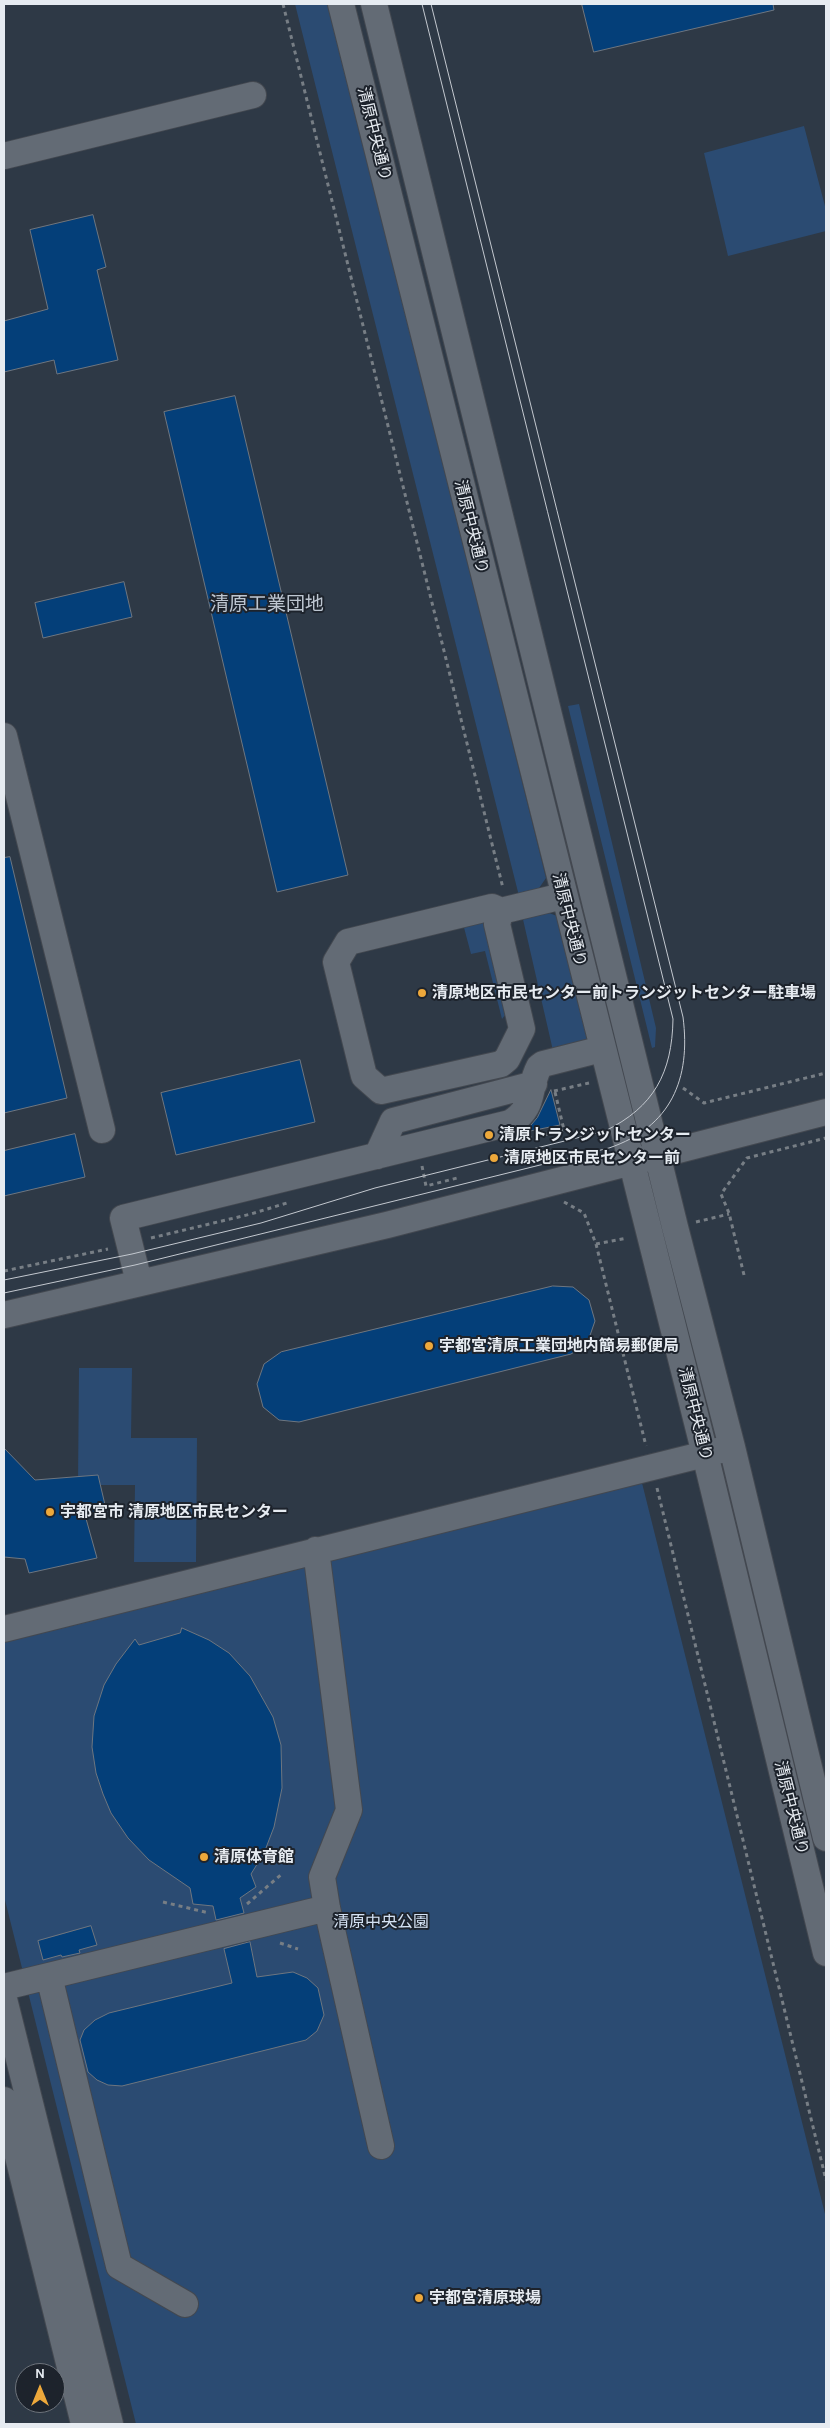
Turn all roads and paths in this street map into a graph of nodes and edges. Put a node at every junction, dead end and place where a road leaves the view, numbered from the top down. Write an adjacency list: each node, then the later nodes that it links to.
1 (283, 4): 8 (path)
2 (341, 4): 7 (street, 清原中央通り)
3 (374, 4): 19 (street, 清原中央通り)
4 (252, 95): 5 (street)
5 (4, 156)
6 (4, 736): 15 (street)
7 (563, 896): 8 (street); 9 (street, 清原中央通り)
8 (504, 910): 8 (street)
9 (602, 1048): 11 (street); 21 (street, 清原中央通り)
10 (826, 1073): 13 (path)
11 (545, 1080): 12 (path); 16 (path); 30 (street)
12 (597, 1082)
13 (683, 1088)
14 (826, 1112): 19 (street)
15 (102, 1130)
16 (564, 1130)
17 (826, 1138): 25 (path)
18 (569, 1151): 20 (path)
19 (658, 1156): 21 (street); 32 (street, 清原中央通り)
20 (536, 1158)
21 (631, 1162): 30 (street); 33 (street, 清原中央通り)
22 (422, 1166): 23 (path)
23 (457, 1178)
24 (584, 1212): 28 (path)
25 (729, 1214): 26 (path); 29 (path)
26 (691, 1224)
27 (634, 1236): 28 (path)
28 (596, 1244): 34 (path)
29 (744, 1275)
30 (139, 1282): 31 (street)
31 (4, 1315)
32 (732, 1447): 33 (street); 37 (street, 清原中央通り)
33 (704, 1454): 34 (street); 43 (street, 清原中央通り)
34 (652, 1467): 35 (street); 49 (path)
35 (316, 1550): 36 (street); 41 (street)
36 (4, 1629)
37 (826, 1838)
38 (283, 1873): 40 (path)
39 (163, 1902): 42 (path)
40 (242, 1908)
41 (327, 1908): 44 (street); 48 (street)
42 (215, 1915)
43 (826, 1953)
44 (49, 1976): 45 (street); 50 (street)
45 (4, 1987)
46 (4, 1999): 52 (street)
47 (4, 2100): 51 (street)
48 (381, 2146)
49 (826, 2180)
50 (185, 2304)
51 (84, 2424)
52 (110, 2424)

